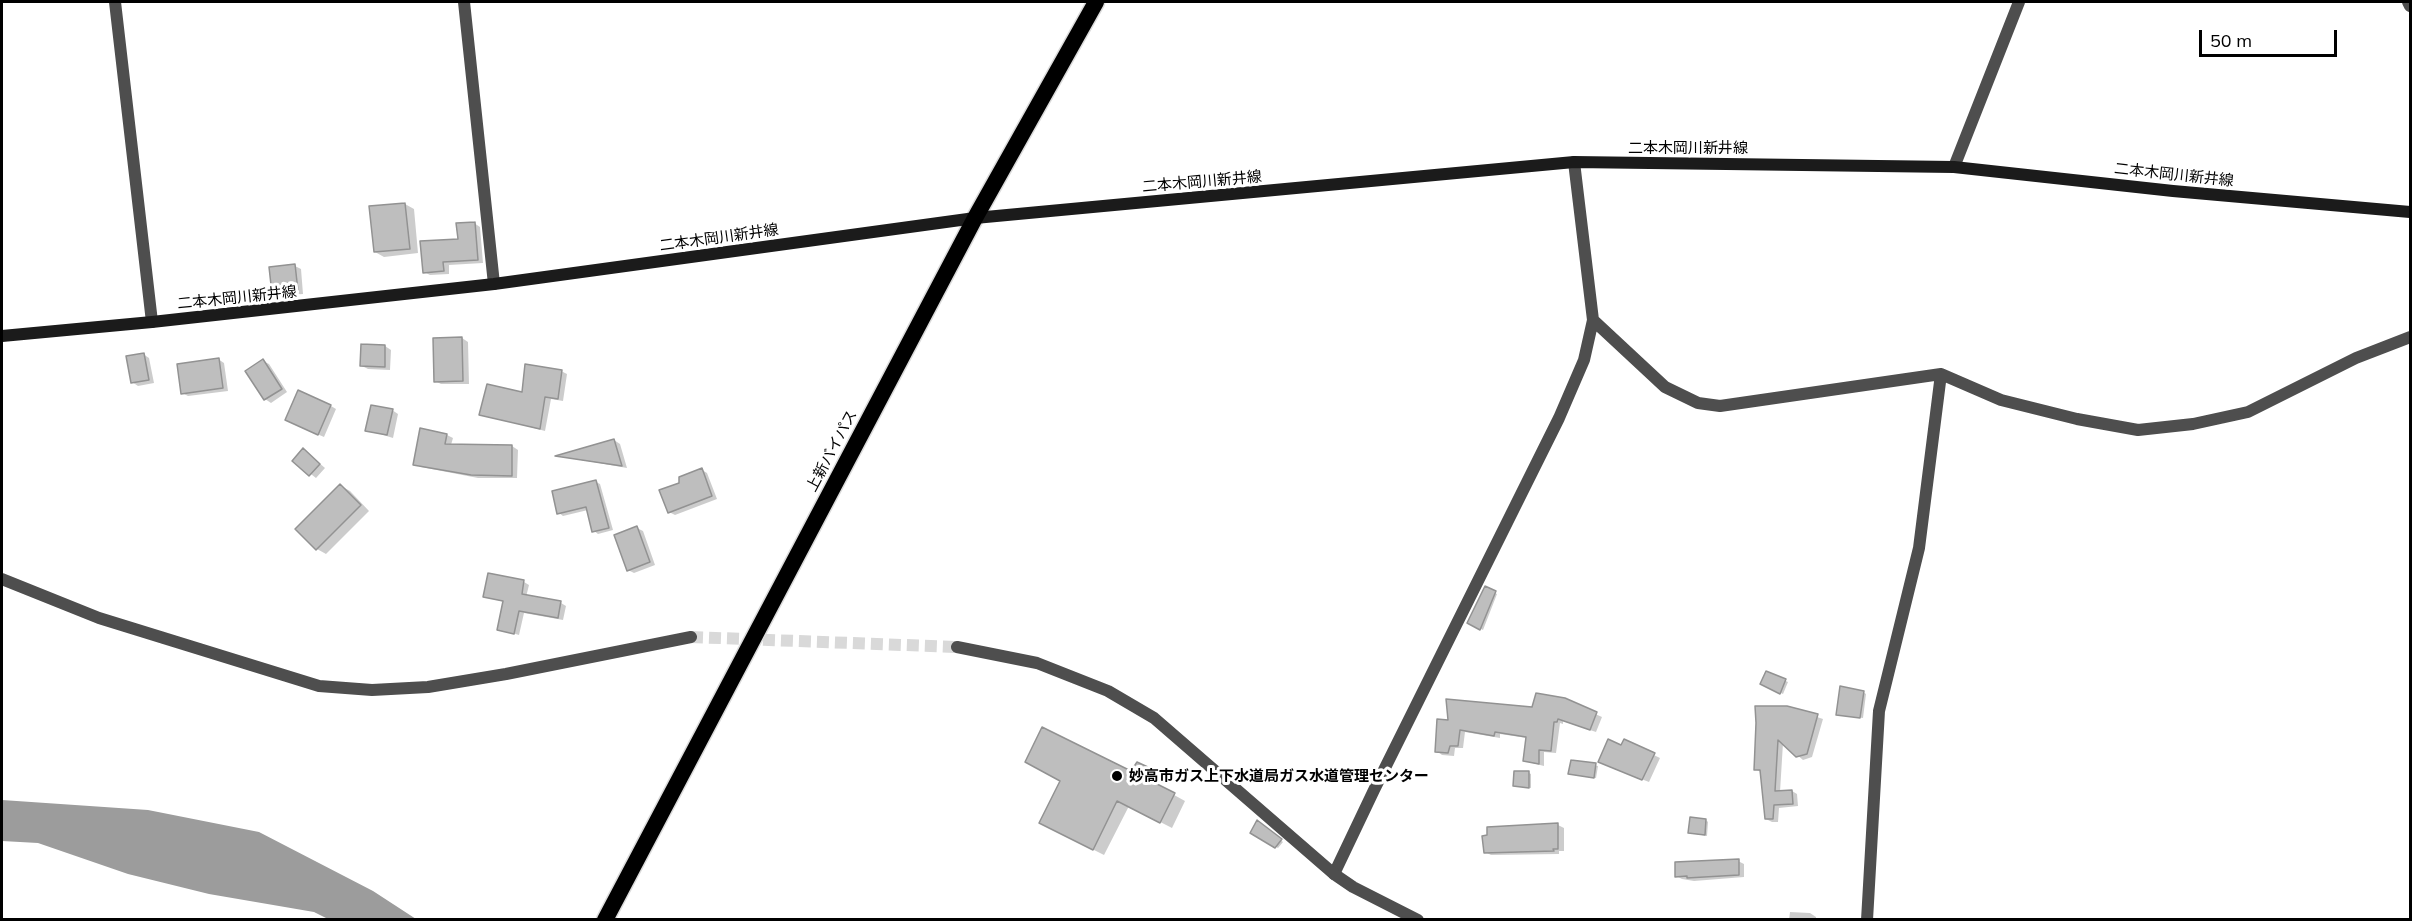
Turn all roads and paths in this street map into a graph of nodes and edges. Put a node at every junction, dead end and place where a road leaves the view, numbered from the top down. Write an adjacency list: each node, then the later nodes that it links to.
1 (116, 2): 13 (street)
2 (464, 2): 11 (street)
3 (1096, 2): 10 (highway, 上新バイパス)
4 (2019, 2): 8 (street)
5 (2408, 2): 6 (street)
6 (2410, 6)
7 (1574, 162): 8 (main road, 二本木岡川新井線); 10 (main road, 二本木岡川新井線); 12 (street)
8 (1954, 166): 9 (main road, 二本木岡川新井線)
9 (2410, 212)
10 (975, 218): 11 (main road, 二本木岡川新井線); 21 (highway, 上新バイパス)
11 (494, 284): 13 (main road, 二本木岡川新井線)
12 (1593, 320): 16 (street); 20 (street)
13 (152, 322): 14 (main road, 二本木岡川新井線)
14 (2, 336)
15 (2410, 337): 16 (street)
16 (1941, 374): 23 (street)
17 (2, 579): 18 (street)
18 (691, 637)
19 (957, 647): 20 (street)
20 (1334, 874): 22 (street)
21 (605, 920)
22 (1418, 920)
23 (1867, 920)

